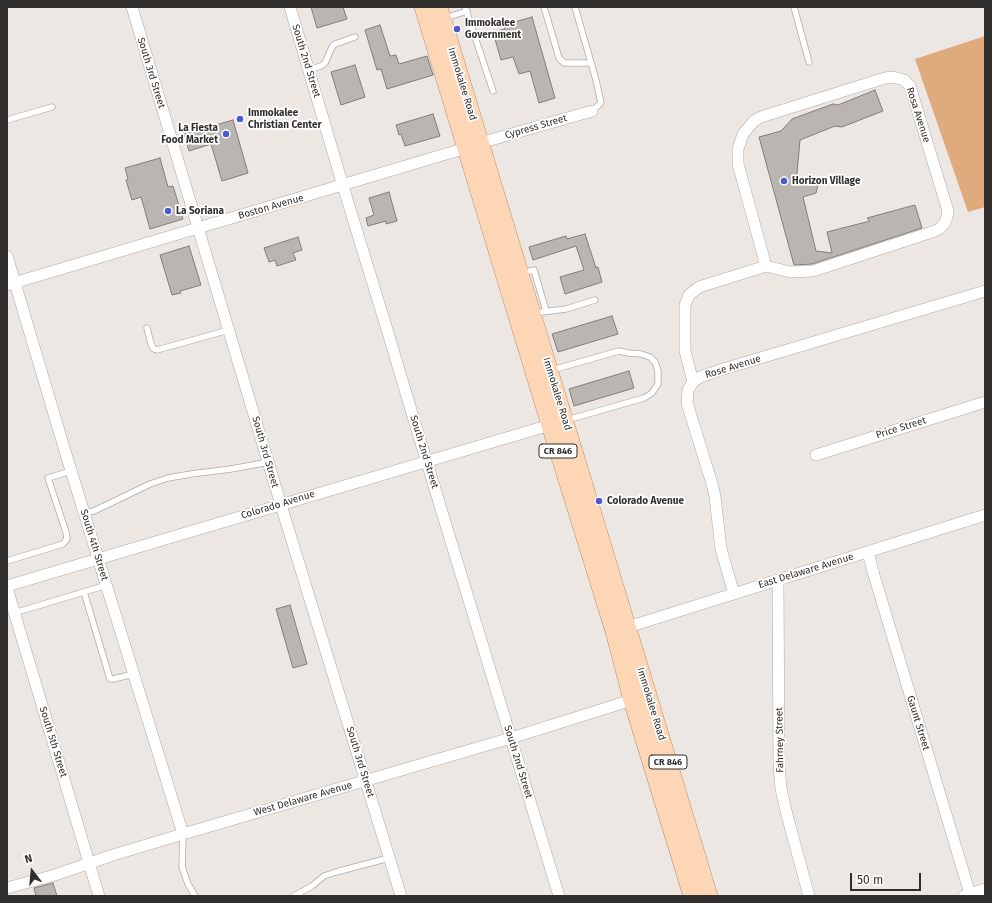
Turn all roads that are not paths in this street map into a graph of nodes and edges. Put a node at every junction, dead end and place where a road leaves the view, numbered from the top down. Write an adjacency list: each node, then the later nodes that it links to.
1 (132, 7): 18 (street, South 3rd Street)
2 (290, 7): 11 (street, South 2nd Street)
3 (544, 7): 9 (lane)
4 (575, 7): 9 (lane)
5 (794, 7): 10 (lane)
6 (466, 9): 7 (lane); 12 (lane)
7 (434, 12): 16 (main road, Immokalee Road / CR 846)
8 (355, 37): 11 (lane)
9 (591, 62): 14 (lane)
10 (809, 62)
11 (308, 70): 17 (street, South 2nd Street)
12 (493, 91)
13 (52, 107): 15 (lane)
14 (592, 111): 16 (street, Cypress Street)
15 (7, 120)
16 (473, 146): 17 (street, Boston Avenue); 24 (main road, Immokalee Road / CR 846); 30 (main road, Immokalee Road / CR 846)
17 (342, 186): 18 (street, Boston Avenue); 33 (street, South 2nd Street)
18 (198, 228): 21 (street, Boston Avenue); 26 (street, South 3rd Street)
19 (7, 256): 21 (street, South 4th Street)
20 (766, 266): 20 (street, Rosa Avenue); 28 (street)
21 (11, 284): 34 (street, South 4th Street)
22 (985, 291): 28 (street, Rose Avenue)
23 (595, 300): 24 (lane)
24 (539, 312): 27 (main road, Immokalee Road / CR 846)
25 (147, 328): 26 (lane)
26 (229, 330): 32 (street, South 3rd Street)
27 (550, 371): 30 (main road, Immokalee Road / CR 846); 30 (lane)
28 (693, 382): 45 (street, Rose Avenue)
29 (985, 402): 31 (street, Price Street)
30 (557, 423): 33 (street, Colorado Avenue); 47 (main road, Immokalee Road / CR 846)
31 (816, 455)
32 (269, 462): 35 (street, South 3rd Street); 36 (lane)
33 (427, 462): 35 (street, Colorado Avenue); 50 (street, South 2nd Street)
34 (72, 471): 36 (street, South 4th Street); 40 (lane)
35 (281, 504): 39 (street, Colorado Avenue); 51 (street, South 3rd Street)
36 (85, 513): 39 (street, South 4th Street)
37 (985, 516): 38 (street, East Delaware Avenue)
38 (868, 552): 41 (street, East Delaware Avenue); 57 (street, Gaunt Street)
39 (99, 559): 42 (street, South 4th Street); 43 (street, Colorado Avenue)
40 (7, 561)
41 (778, 580): 45 (street, East Delaware Avenue); 65 (street, Fahrney Street)
42 (107, 586): 44 (lane); 48 (street, South 4th Street)
43 (7, 587): 46 (street, South 5th Street)
44 (84, 592): 46 (lane); 48 (lane)
45 (734, 594): 47 (street, East Delaware Avenue)
46 (14, 613): 54 (street, South 5th Street)
47 (621, 629): 49 (main road, Immokalee Road / CR 846)
48 (134, 674): 52 (street, South 4th Street)
49 (640, 697): 50 (street, West Delaware Avenue); 63 (main road, Immokalee Road / CR 846); 64 (main road, Immokalee Road / CR 846)
50 (511, 738): 51 (street, West Delaware Avenue); 62 (street, South 2nd Street)
51 (366, 780): 52 (street, West Delaware Avenue); 53 (street, South 3rd Street)
52 (183, 834): 54 (street, West Delaware Avenue); 59 (lane)
53 (389, 858): 60 (lane); 61 (street, South 3rd Street)
54 (89, 863): 55 (street, West Delaware Avenue); 58 (street, South 5th Street)
55 (10, 889)
56 (985, 889): 57 (street)
57 (967, 895)
58 (99, 896)
59 (195, 896)
60 (294, 896)
61 (401, 896)
62 (559, 896)
63 (692, 896)
64 (709, 896)
65 (809, 896)

